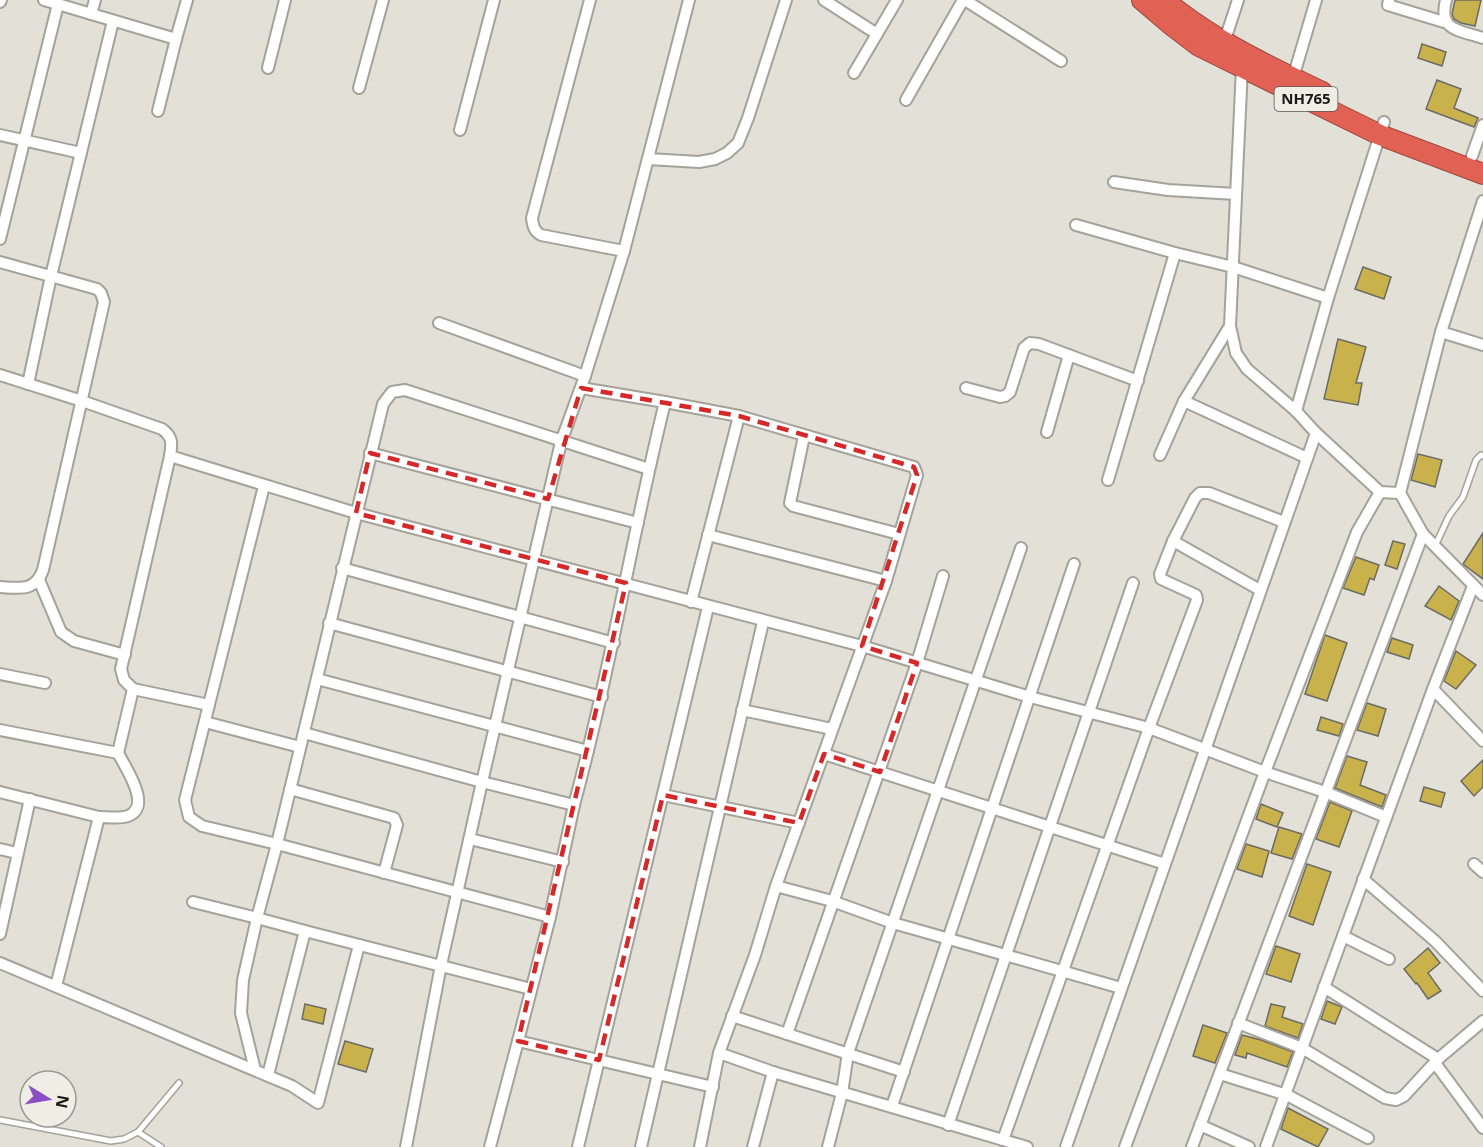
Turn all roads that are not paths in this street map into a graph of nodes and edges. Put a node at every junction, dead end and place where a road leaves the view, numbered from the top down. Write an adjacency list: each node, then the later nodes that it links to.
1 (44, 0): 19 (street)
2 (95, 0): 20 (street)
3 (186, 0): 25 (street)
4 (285, 0): 29 (street)
5 (383, 0): 32 (street)
6 (494, 0): 37 (street)
7 (590, 0): 49 (street)
8 (689, 0): 42 (street)
9 (786, 0): 42 (street)
10 (824, 0): 23 (street)
11 (897, 0): 23 (street)
12 (964, 0): 27 (street); 33 (street)
13 (1142, 0): 28 (highway, NH765)
14 (1164, 0): 26 (highway, NH765)
15 (1238, 0): 26 (street)
16 (1316, 0): 31 (street)
17 (1389, 0): 22 (street)
18 (1446, 0): 22 (street)
19 (58, 4): 20 (street); 39 (street)
20 (91, 14): 21 (street)
21 (114, 21): 25 (street); 40 (street)
22 (1444, 22): 24 (street)
23 (877, 34): 30 (street)
24 (1483, 38)
25 (176, 39): 34 (street)
26 (1224, 43): 31 (highway, NH765)
27 (1061, 61)
28 (1242, 67): 36 (highway, NH765); 45 (street)
29 (268, 68)
30 (854, 73)
31 (1293, 78): 36 (highway, NH765)
32 (359, 88)
33 (906, 100)
34 (158, 111)
35 (1483, 125): 41 (street)
36 (1382, 128): 41 (highway, NH765); 43 (highway, NH765); 54 (street)
37 (460, 130)
38 (0, 135): 39 (street)
39 (24, 140): 40 (street); 48 (street)
40 (81, 153): 53 (street)
41 (1477, 158)
42 (648, 159): 49 (street)
43 (1483, 174)
44 (1114, 182): 45 (street)
45 (1236, 194): 52 (street)
46 (1483, 201): 57 (street)
47 (1076, 225): 50 (street)
48 (0, 239)
49 (624, 251): 61 (street)
50 (1175, 253): 52 (street); 62 (street)
51 (0, 262): 53 (street)
52 (1233, 267): 54 (street); 56 (street)
53 (51, 276): 63 (street); 66 (street)
54 (1328, 298): 69 (street)
55 (439, 323): 61 (street)
56 (1230, 326): 67 (street); 69 (street)
57 (1441, 332): 58 (street); 84 (street)
58 (1483, 345)
59 (1069, 355): 62 (street); 65 (street); 71 (street)
60 (0, 375): 63 (street)
61 (585, 376): 64 (street)
62 (1138, 381): 81 (street)
63 (28, 384): 66 (street)
64 (581, 388): 68 (street); 74 (street)
65 (966, 388)
66 (82, 401): 77 (street); 99 (street)
67 (1184, 401): 76 (street); 79 (street)
68 (666, 402): 70 (street); 80 (street)
69 (1296, 411): 72 (street)
70 (739, 416): 73 (street); 91 (street)
71 (1047, 432)
72 (1316, 433): 79 (street); 83 (street)
73 (804, 436): 89 (street); 89 (street)
74 (561, 442): 75 (street); 80 (street); 85 (street)
75 (370, 453): 85 (street); 86 (street)
76 (1160, 455)
77 (170, 456): 82 (street); 114 (street)
78 (1483, 456): 93 (lane)
79 (1307, 458): 87 (street)
80 (649, 469): 88 (street)
81 (1108, 480)
82 (264, 486): 86 (street); 125 (street)
83 (1380, 492): 84 (street); 141 (street)
84 (1400, 493): 90 (street)
85 (548, 499): 88 (street); 95 (street)
86 (356, 513): 95 (street); 97 (street)
87 (1284, 522): 92 (street); 105 (street)
88 (638, 523): 101 (street)
89 (900, 534): 100 (street)
90 (1424, 534): 93 (street); 146 (street)
91 (708, 536): 100 (street); 107 (street)
92 (1173, 541): 105 (street); 130 (street)
93 (1435, 546): 103 (street)
94 (1021, 548): 119 (street)
95 (535, 559): 101 (street); 109 (street)
96 (1074, 564): 124 (street)
97 (342, 568): 109 (street); 111 (street)
98 (943, 576): 115 (street)
99 (39, 580): 104 (street); 114 (street)
100 (886, 581): 113 (street)
101 (627, 583): 107 (street); 112 (street)
102 (1133, 583): 127 (street)
103 (1473, 586): 106 (street); 122 (street)
104 (0, 587)
105 (1260, 590): 136 (street)
106 (1483, 595)
107 (691, 602): 108 (street)
108 (708, 607): 110 (street); 147 (street)
109 (522, 617): 112 (street); 116 (street)
110 (763, 622): 113 (street); 126 (street)
111 (330, 623): 116 (street); 118 (street)
112 (614, 643): 123 (street)
113 (862, 646): 115 (street); 131 (street)
114 (124, 655): 121 (street)
115 (917, 663): 119 (street); 140 (street)
116 (507, 672): 123 (street); 129 (street)
117 (0, 674): 120 (street)
118 (316, 679): 129 (street); 133 (street)
119 (976, 680): 124 (street); 144 (street)
120 (45, 683)
121 (133, 689): 125 (street); 138 (street)
122 (1432, 689): 134 (street); 153 (street)
123 (602, 697): 137 (street)
124 (1030, 697): 127 (street); 151 (street)
125 (209, 705): 128 (street)
126 (742, 710): 131 (street); 150 (street)
127 (1088, 711): 130 (street); 155 (street)
128 (205, 722): 135 (street); 157 (street)
129 (495, 726): 137 (street); 142 (street)
130 (1149, 728): 136 (street); 158 (street)
131 (832, 729): 139 (street)
132 (0, 730): 138 (street)
133 (304, 733): 135 (street); 142 (street)
134 (1483, 741)
135 (300, 747): 143 (street)
136 (1205, 749): 141 (street); 162 (street)
137 (588, 751): 149 (street)
138 (118, 753): 152 (street)
139 (824, 754): 140 (street); 154 (street)
140 (880, 772): 144 (street); 169 (street)
141 (1264, 772): 146 (street); 227 (street)
142 (482, 782): 149 (street); 156 (street)
143 (290, 789): 157 (street); 165 (street)
144 (938, 790): 151 (street); 173 (street)
145 (0, 792): 148 (street)
146 (1325, 792): 153 (street); 191 (street)
147 (663, 795): 150 (street); 197 (street)
148 (30, 799): 152 (street); 160 (street)
149 (574, 805): 161 (street)
150 (721, 806): 154 (street); 202 (street)
151 (993, 808): 155 (street); 177 (street)
152 (99, 816): 184 (street)
153 (1386, 817): 166 (street)
154 (799, 823): 167 (street)
155 (1050, 827): 158 (street); 179 (street)
156 (470, 839): 161 (street); 168 (street)
157 (277, 844): 165 (street); 172 (street)
158 (1107, 846): 162 (street); 183 (street)
159 (0, 849): 160 (street)
160 (17, 853): 175 (street)
161 (563, 861): 171 (street)
162 (1165, 864): 186 (street)
163 (1474, 864): 164 (street)
164 (1483, 872)
165 (384, 873): 168 (street)
166 (1363, 879): 176 (street); 188 (street)
167 (776, 886): 169 (street); 189 (street)
168 (457, 894): 171 (street); 182 (street)
169 (832, 901): 173 (street); 192 (street)
170 (193, 902): 172 (street)
171 (550, 917): 187 (street)
172 (257, 918): 174 (street); 199 (street)
173 (893, 923): 177 (street); 196 (street)
174 (305, 931): 178 (street); 204 (street)
175 (0, 934)
176 (1343, 936): 180 (street); 185 (street)
177 (949, 939): 179 (street); 201 (street)
178 (359, 945): 182 (street); 204 (street)
179 (1006, 955): 183 (street); 211 (street)
180 (1389, 959)
181 (0, 963): 184 (street)
182 (441, 965): 187 (street); 218 (street)
183 (1062, 971): 186 (street); 216 (street)
184 (56, 986): 199 (street)
185 (1324, 987): 194 (street); 198 (street)
186 (1121, 988): 226 (street)
187 (531, 989): 193 (street)
188 (1483, 991)
189 (732, 1016): 192 (street); 195 (street)
190 (1483, 1021): 198 (street)
191 (1238, 1023): 194 (street); 203 (street)
192 (787, 1034): 196 (street)
193 (518, 1041): 197 (street); 219 (street)
194 (1302, 1048): 198 (street); 208 (street)
195 (719, 1053): 200 (street); 206 (street)
196 (848, 1053): 201 (street); 207 (street)
197 (598, 1060): 202 (street); 220 (street)
198 (1436, 1061): 213 (street)
199 (255, 1070): 204 (street)
200 (773, 1072): 207 (street); 223 (street)
201 (904, 1072): 209 (street)
202 (657, 1074): 206 (street); 221 (street)
203 (1220, 1074): 208 (street); 212 (street)
204 (268, 1075)
205 (179, 1083): 214 (lane)
206 (713, 1087): 222 (street)
207 (842, 1093): 209 (street); 224 (street)
208 (1287, 1095): 215 (street); 230 (street)
209 (892, 1106): 211 (street)
210 (0, 1120): 214 (lane)
211 (948, 1125): 216 (street)
212 (1200, 1125): 228 (street); 229 (street)
213 (1483, 1128)
214 (138, 1132): 217 (lane)
215 (1368, 1138)
216 (1003, 1140): 225 (street)
217 (161, 1147)
218 (406, 1147)
219 (490, 1147)
220 (578, 1147)
221 (641, 1147)
222 (700, 1147)
223 (753, 1147)
224 (828, 1147)
225 (1027, 1147)
226 (1066, 1147)
227 (1125, 1147)
228 (1192, 1147)
229 (1250, 1147)
230 (1266, 1147)

